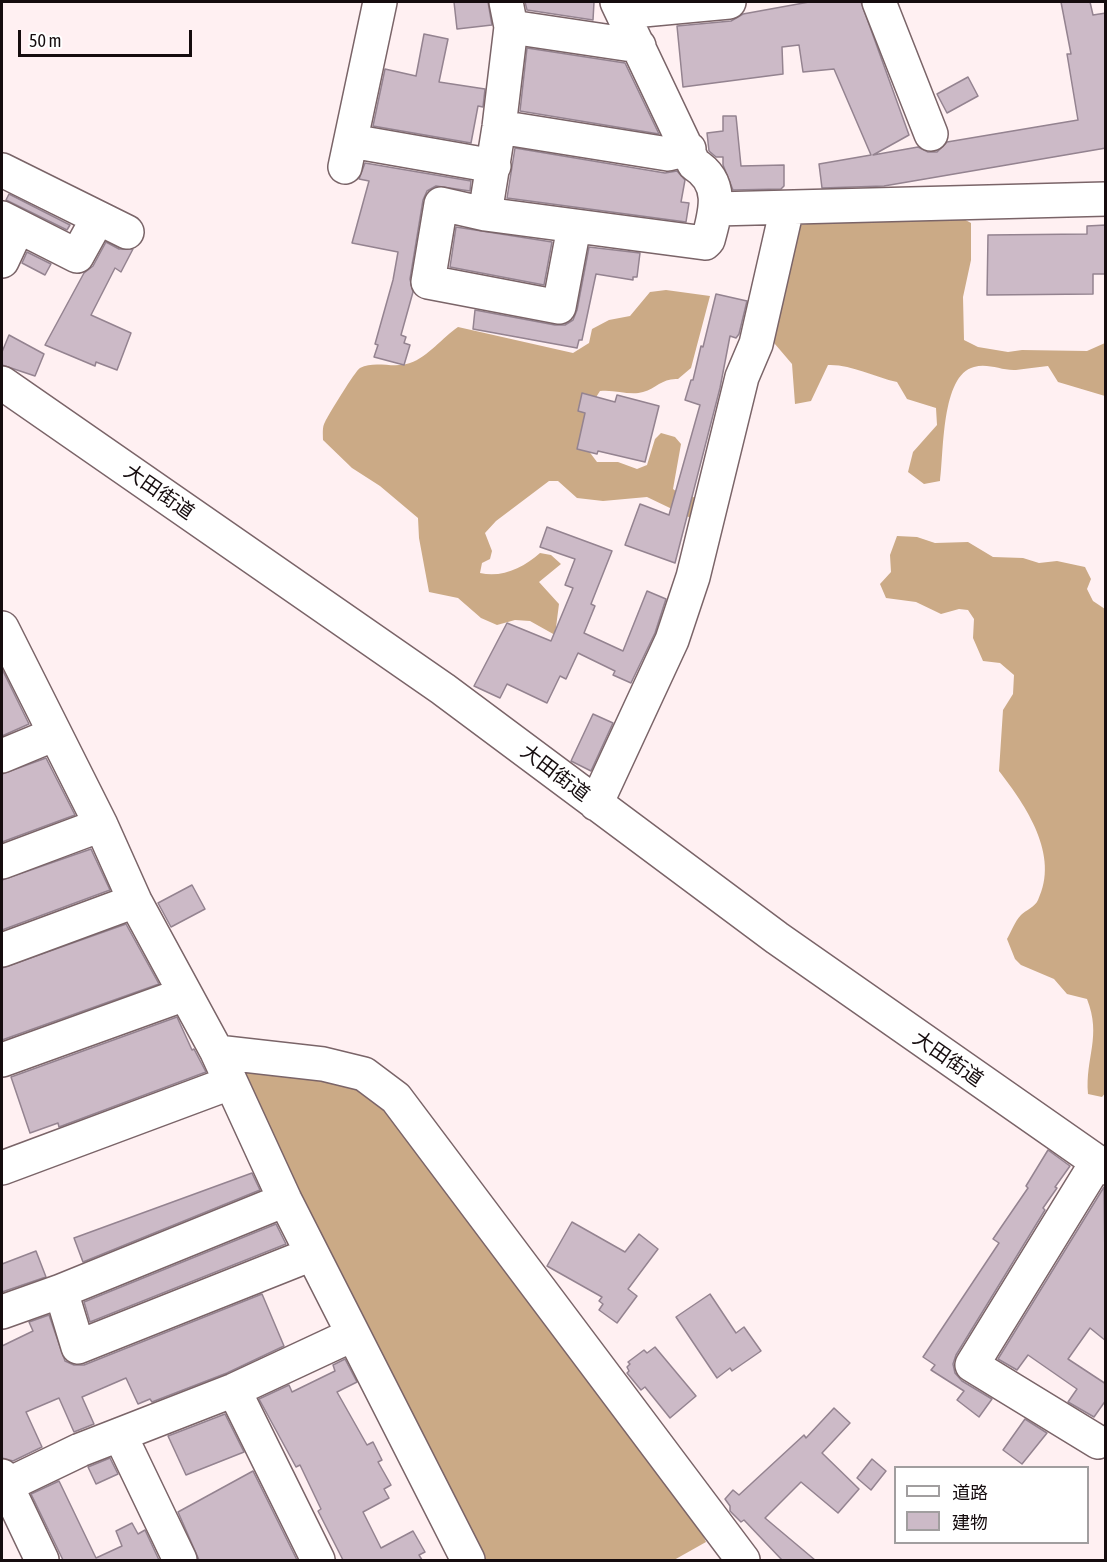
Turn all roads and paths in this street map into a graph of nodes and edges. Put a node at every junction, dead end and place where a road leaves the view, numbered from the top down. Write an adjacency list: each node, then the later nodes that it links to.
1 (380, 2): 10 (street)
2 (729, 2): 4 (street)
3 (879, 2): 8 (street)
4 (619, 7): 6 (street)
5 (508, 14): 6 (street); 7 (street)
6 (639, 46): 9 (street)
7 (499, 127): 9 (street); 10 (street)
8 (932, 134)
9 (689, 149): 14 (street)
10 (494, 166): 15 (street)
11 (2, 170): 16 (street)
12 (1106, 199): 13 (street)
13 (788, 208): 14 (street); 25 (street)
14 (716, 209): 18 (street)
15 (485, 214): 18 (street); 18 (street)
16 (98, 218): 17 (street); 19 (street)
17 (10, 222): 20 (street)
18 (574, 227)
19 (127, 232)
20 (2, 261)
21 (2, 383): 25 (street, 大田街道)
22 (5, 645): 23 (street)
23 (55, 734): 24 (street); 26 (street)
24 (2, 756)
25 (596, 804): 34 (street, 大田街道)
26 (102, 825): 27 (street); 28 (street)
27 (2, 862)
28 (135, 901): 29 (street); 30 (street)
29 (2, 950)
30 (185, 994): 31 (street); 32 (street)
31 (217, 1052): 33 (street); 49 (street)
32 (2, 1060)
33 (230, 1083): 35 (street); 36 (street)
34 (1101, 1165): 43 (street)
35 (2, 1168)
36 (285, 1200): 37 (street); 38 (street)
37 (312, 1254): 38 (street); 40 (street)
38 (61, 1291): 39 (street)
39 (2, 1312)
40 (352, 1335): 41 (street); 48 (street)
41 (234, 1390): 42 (street); 47 (street)
42 (120, 1435): 44 (street); 46 (street)
43 (1096, 1446)
44 (4, 1480): 45 (street)
45 (42, 1560)
46 (180, 1560)
47 (318, 1560)
48 (468, 1560)
49 (743, 1560)

